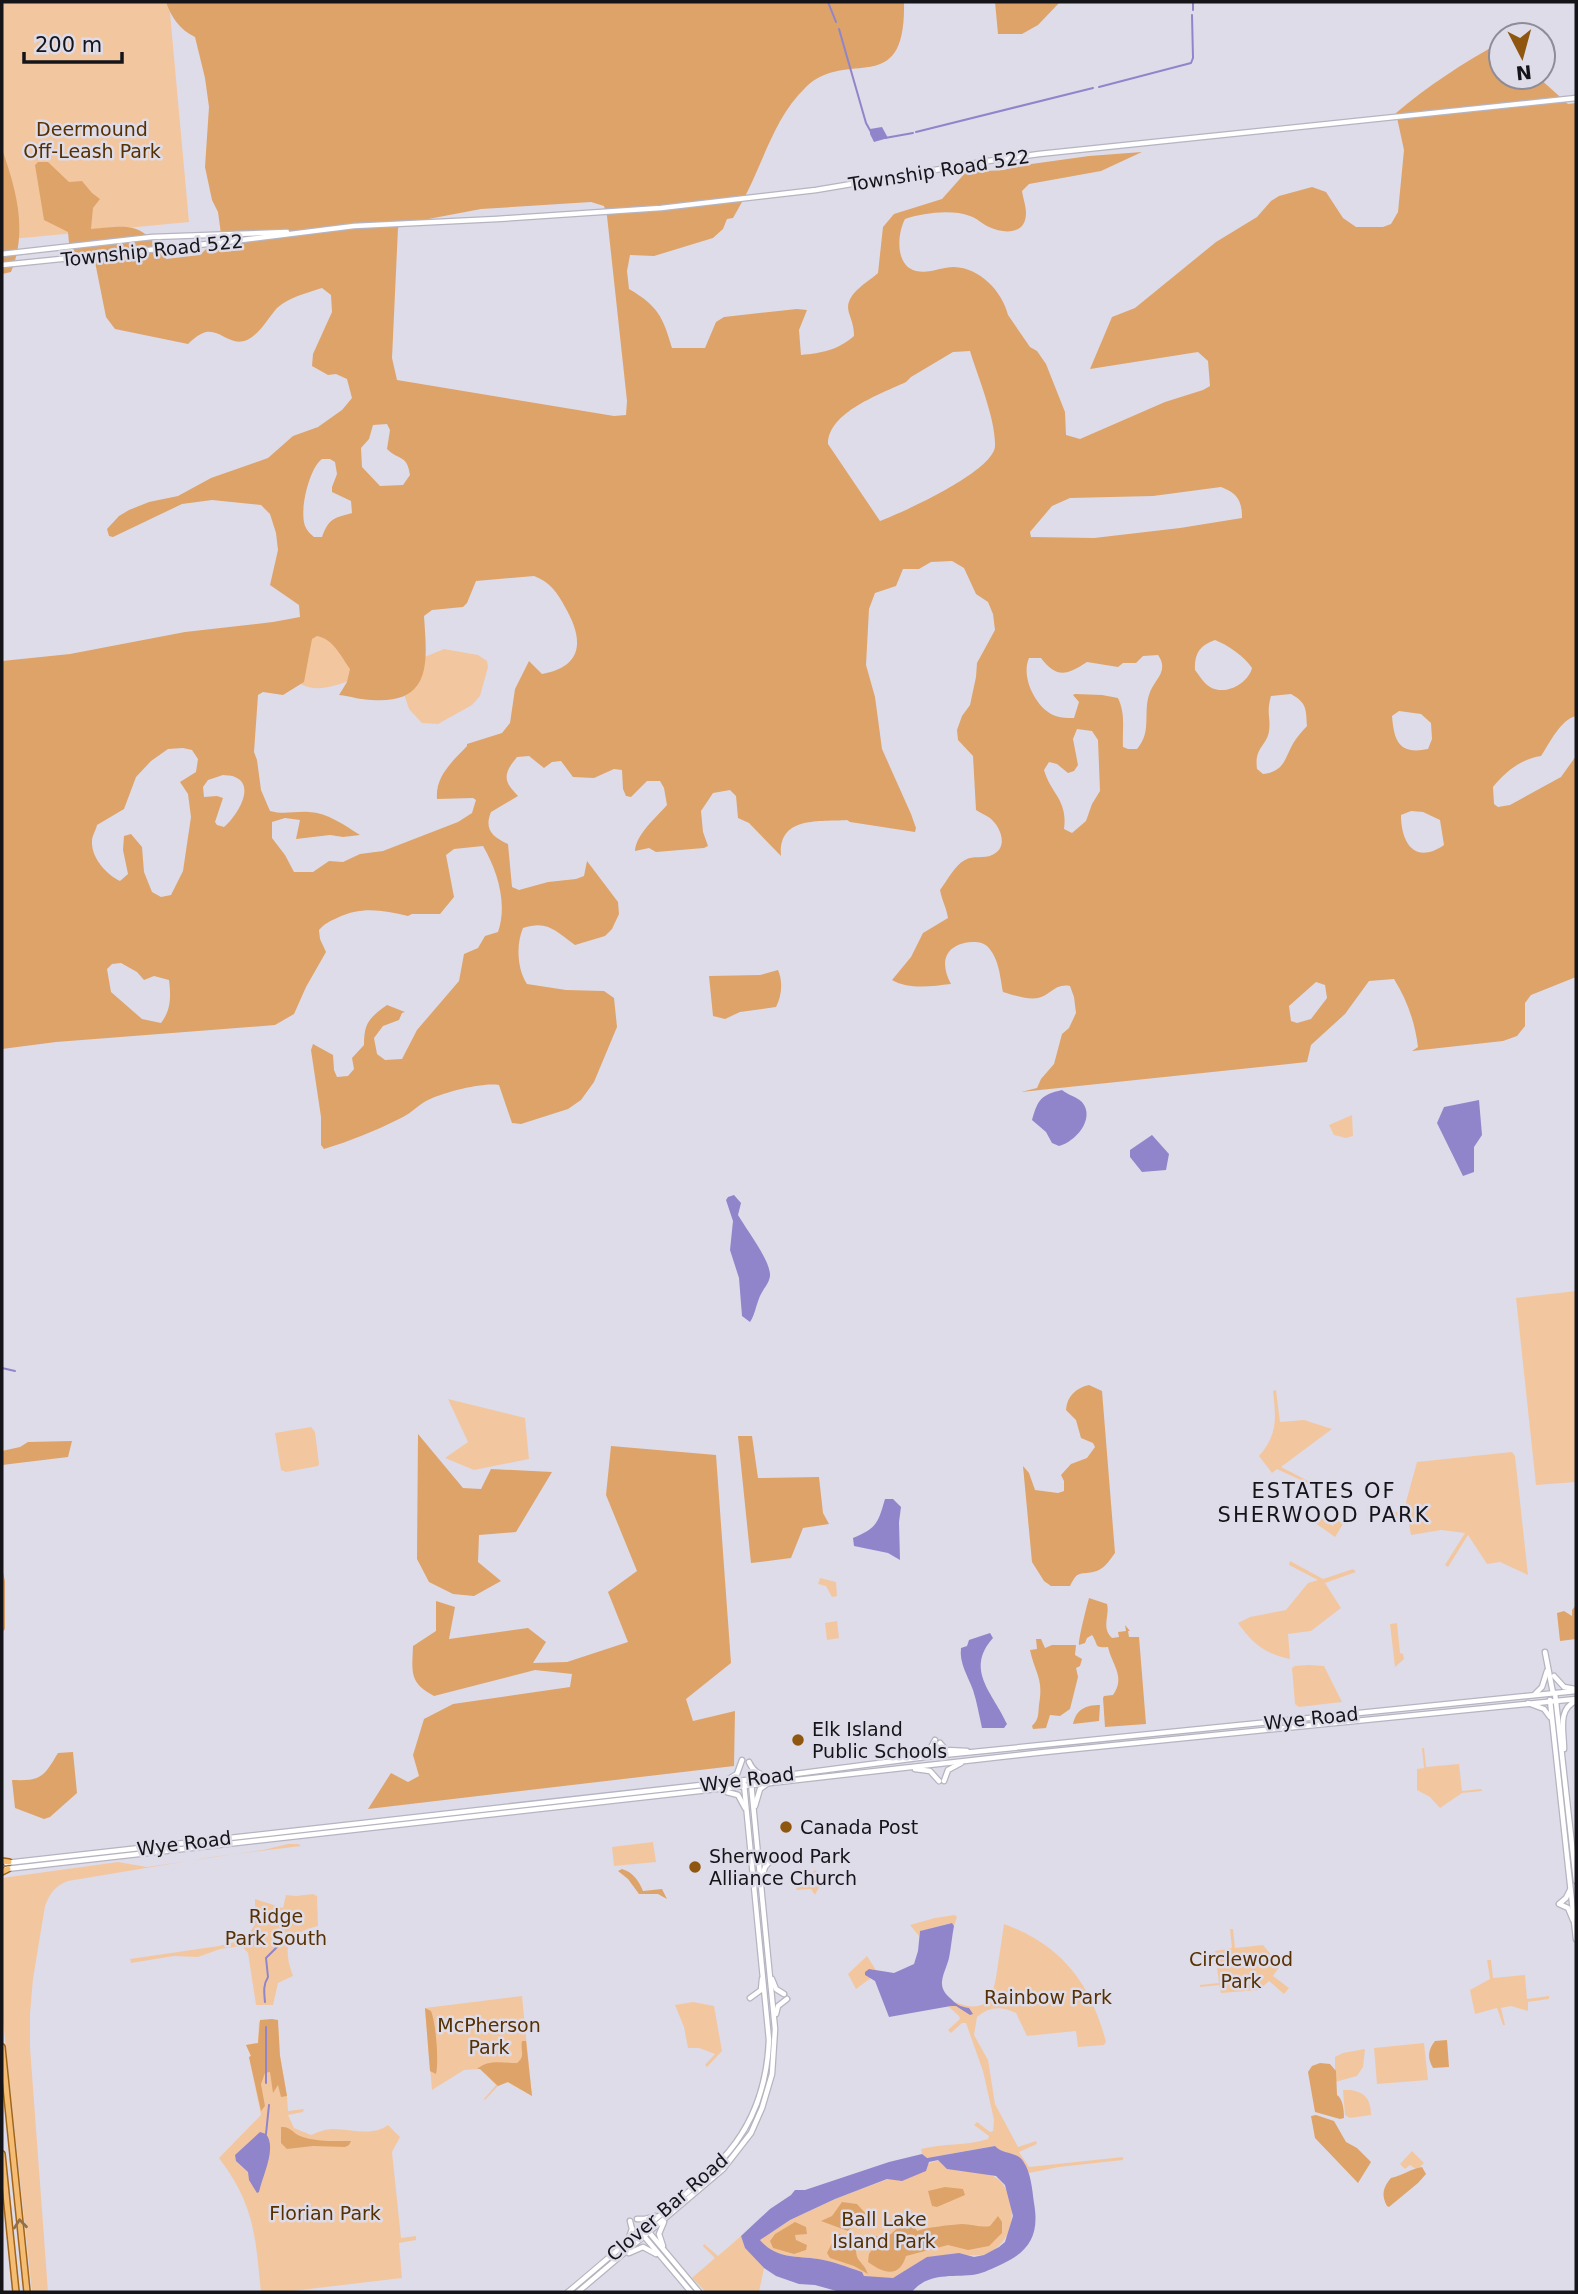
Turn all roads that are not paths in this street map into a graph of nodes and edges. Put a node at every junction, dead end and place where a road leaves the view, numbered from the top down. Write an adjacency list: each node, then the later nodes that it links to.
1 (1576, 98): 2 (main road, Township Road 522)
2 (302, 232): 3 (main road, Township Road 522); 4 (main road, Township Road 522)
3 (2, 254)
4 (2, 265)
5 (1545, 1652): 9 (main road)
6 (1547, 1671): 10 (main road)
7 (1554, 1676): 8 (main road)
8 (1576, 1690): 9 (main road, Wye Road)
9 (1553, 1693): 10 (main road, Wye Road); 12 (main road)
10 (1527, 1696): 15 (main road, Wye Road)
11 (1576, 1700): 12 (main road, Wye Road); 22 (main road)
12 (1553, 1701): 13 (main road, Wye Road); 14 (main road); 22 (main road)
13 (1528, 1703): 14 (main road); 18 (main road, Wye Road)
14 (1553, 1725): 34 (main road)
15 (972, 1752): 16 (main road, Wye Road); 16 (main road)
16 (905, 1759): 21 (main road, Wye Road)
17 (742, 1760): 23 (main road)
18 (964, 1761): 20 (main road, Wye Road); 20 (main road)
19 (749, 1762): 21 (main road)
20 (904, 1768): 25 (main road, Wye Road)
21 (772, 1777): 24 (main road, Wye Road)
22 (1566, 1778): 33 (main road)
23 (724, 1782): 24 (main road, Wye Road); 31 (main road, Wye Road)
24 (747, 1783): 25 (main road, Wye Road); 26 (main road, Wye Road); 27 (main road, Clover Bar Road); 28 (main road, Clover Bar Road)
25 (770, 1783): 27 (main road)
26 (716, 1789): 28 (main road); 31 (main road, Wye Road)
27 (754, 1810): 32 (main road, Clover Bar Road)
28 (746, 1811): 37 (main road, Clover Bar Road)
29 (772, 1859): 32 (main road)
30 (2, 1862): 31 (main road)
31 (5, 1868)
32 (762, 1878): 38 (main road, Clover Bar Road)
33 (1576, 1881)
34 (1571, 1889): 35 (main road); 35 (main road)
35 (1575, 1924): 36 (main road)
36 (1576, 1939)
37 (763, 1971): 39 (main road); 43 (main road, Clover Bar Road)
38 (770, 1975): 40 (main road, Clover Bar Road); 40 (main road)
39 (750, 1998)
40 (775, 2029): 43 (main road, Clover Bar Road)
41 (2, 2047): 52 (main road, one-way to 41)
42 (2, 2154): 51 (main road)
43 (668, 2213): 44 (main road); 46 (main road, Clover Bar Road); 49 (main road)
44 (637, 2219)
45 (630, 2221): 48 (main road)
46 (647, 2230): 47 (main road, Clover Bar Road); 49 (main road)
47 (642, 2234): 48 (main road, Clover Bar Road); 49 (main road); 50 (main road, Clover Bar Road)
48 (624, 2245): 53 (main road, Clover Bar Road)
49 (665, 2257): 50 (main road); 55 (main road); 56 (main road)
50 (616, 2260): 54 (main road, Clover Bar Road)
51 (16, 2292)
52 (27, 2292)
53 (568, 2292)
54 (578, 2292)
55 (691, 2292)
56 (699, 2292)

